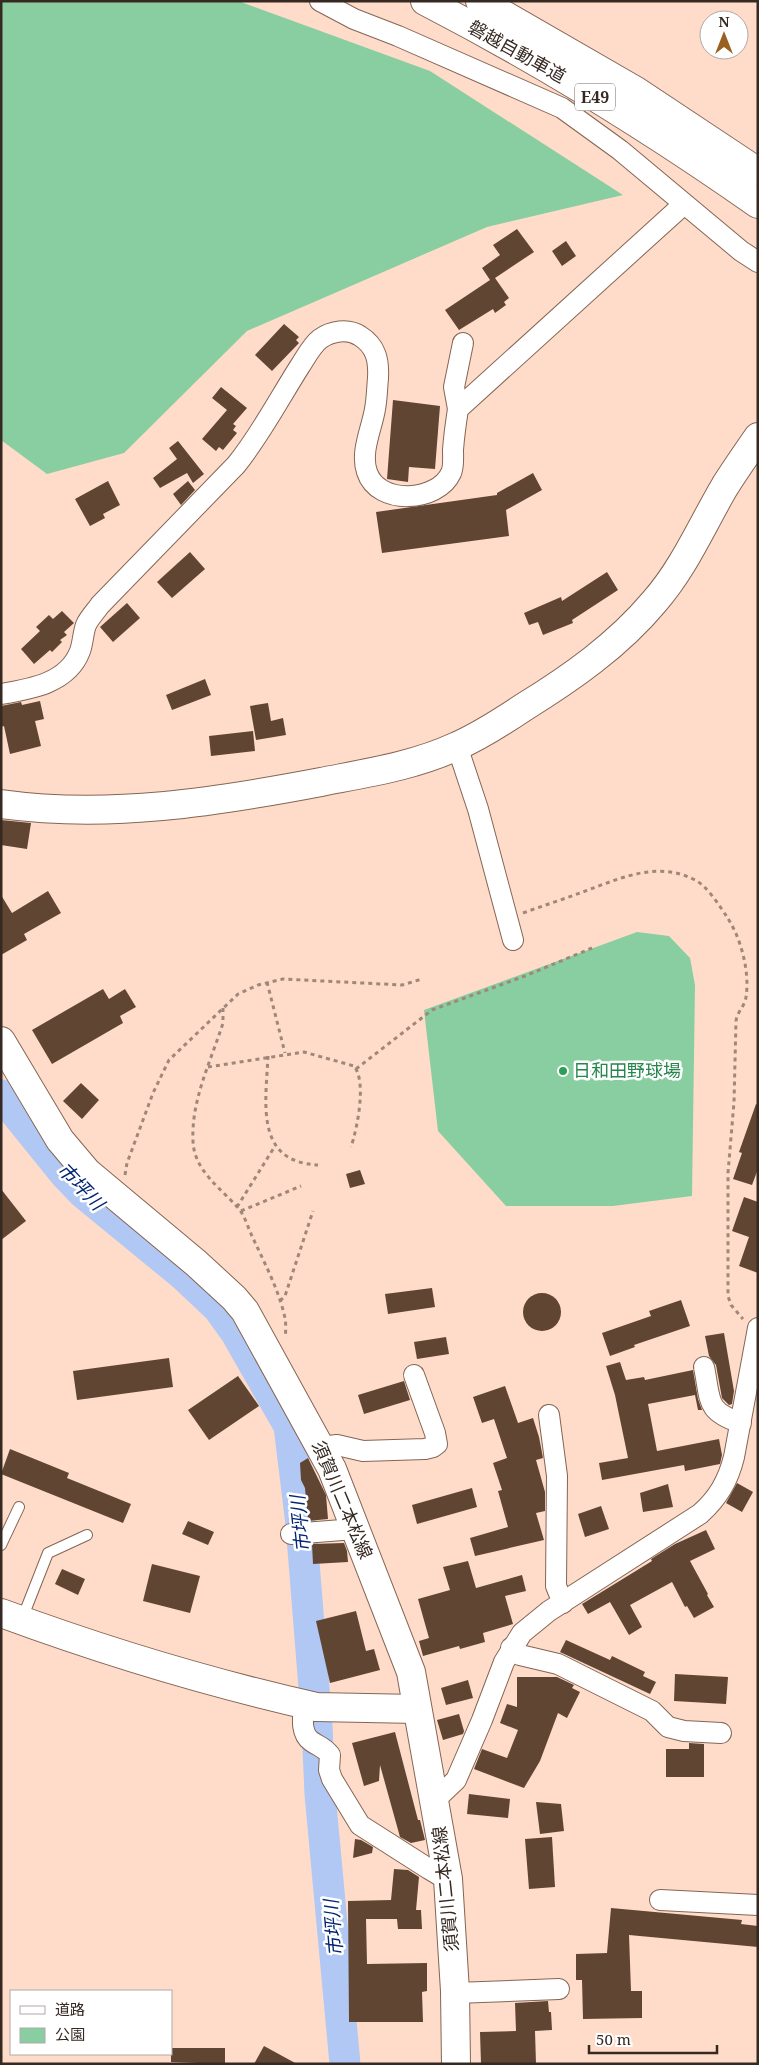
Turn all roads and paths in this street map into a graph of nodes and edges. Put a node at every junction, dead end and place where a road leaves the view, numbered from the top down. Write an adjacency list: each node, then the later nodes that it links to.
1 (320, 1): 5 (street)
2 (425, 1): 6 (main road, 磐越自動車道 / E49)
3 (480, 1): 4 (main road, 磐越自動車道 / E49)
4 (758, 172)
5 (684, 204): 7 (street); 9 (street)
6 (758, 204)
7 (758, 262)
8 (463, 343): 9 (street)
9 (458, 409): 11 (street)
10 (758, 437): 12 (main road)
11 (1, 694)
12 (457, 746): 13 (main road); 14 (street)
13 (1, 804)
14 (507, 919): 15 (street); 34 (path)
15 (513, 940)
16 (592, 948): 24 (path)
17 (422, 979): 18 (path)
18 (267, 982): 19 (path); 21 (path)
19 (224, 1008): 23 (path); 28 (path)
20 (1, 1041): 40 (main road, 須賀川二本松線)
21 (285, 1054): 22 (path); 24 (path)
22 (268, 1056): 23 (path); 25 (path)
23 (208, 1067): 30 (path)
24 (356, 1069): 26 (path)
25 (275, 1146): 27 (path); 30 (path)
26 (351, 1147)
27 (318, 1165)
28 (125, 1178)
29 (301, 1186): 32 (path)
30 (237, 1207): 32 (path)
31 (312, 1210): 33 (path)
32 (241, 1211): 33 (path)
33 (280, 1302): 35 (path)
34 (758, 1329): 39 (street)
35 (284, 1340)
36 (704, 1367): 39 (street)
37 (414, 1376): 40 (street)
38 (549, 1415): 46 (street)
39 (741, 1422): 46 (street)
40 (321, 1447): 42 (main road, 須賀川二本松線)
41 (19, 1507): 45 (lane)
42 (355, 1528): 43 (street); 50 (main road, 須賀川二本松線)
43 (291, 1534)
44 (87, 1535): 47 (lane)
45 (1, 1545)
46 (563, 1602): 48 (street)
47 (11, 1617): 49 (main road)
48 (511, 1648): 51 (street); 52 (street)
49 (304, 1704): 50 (main road); 53 (street)
50 (417, 1709): 52 (main road, 須賀川二本松線)
51 (721, 1733)
52 (434, 1800): 53 (main road, 須賀川二本松線)
53 (447, 1874): 57 (main road, 須賀川二本松線)
54 (660, 1900): 55 (street)
55 (758, 1905)
56 (559, 1990): 57 (street)
57 (455, 1993): 58 (main road, 須賀川二本松線)
58 (456, 2064)

